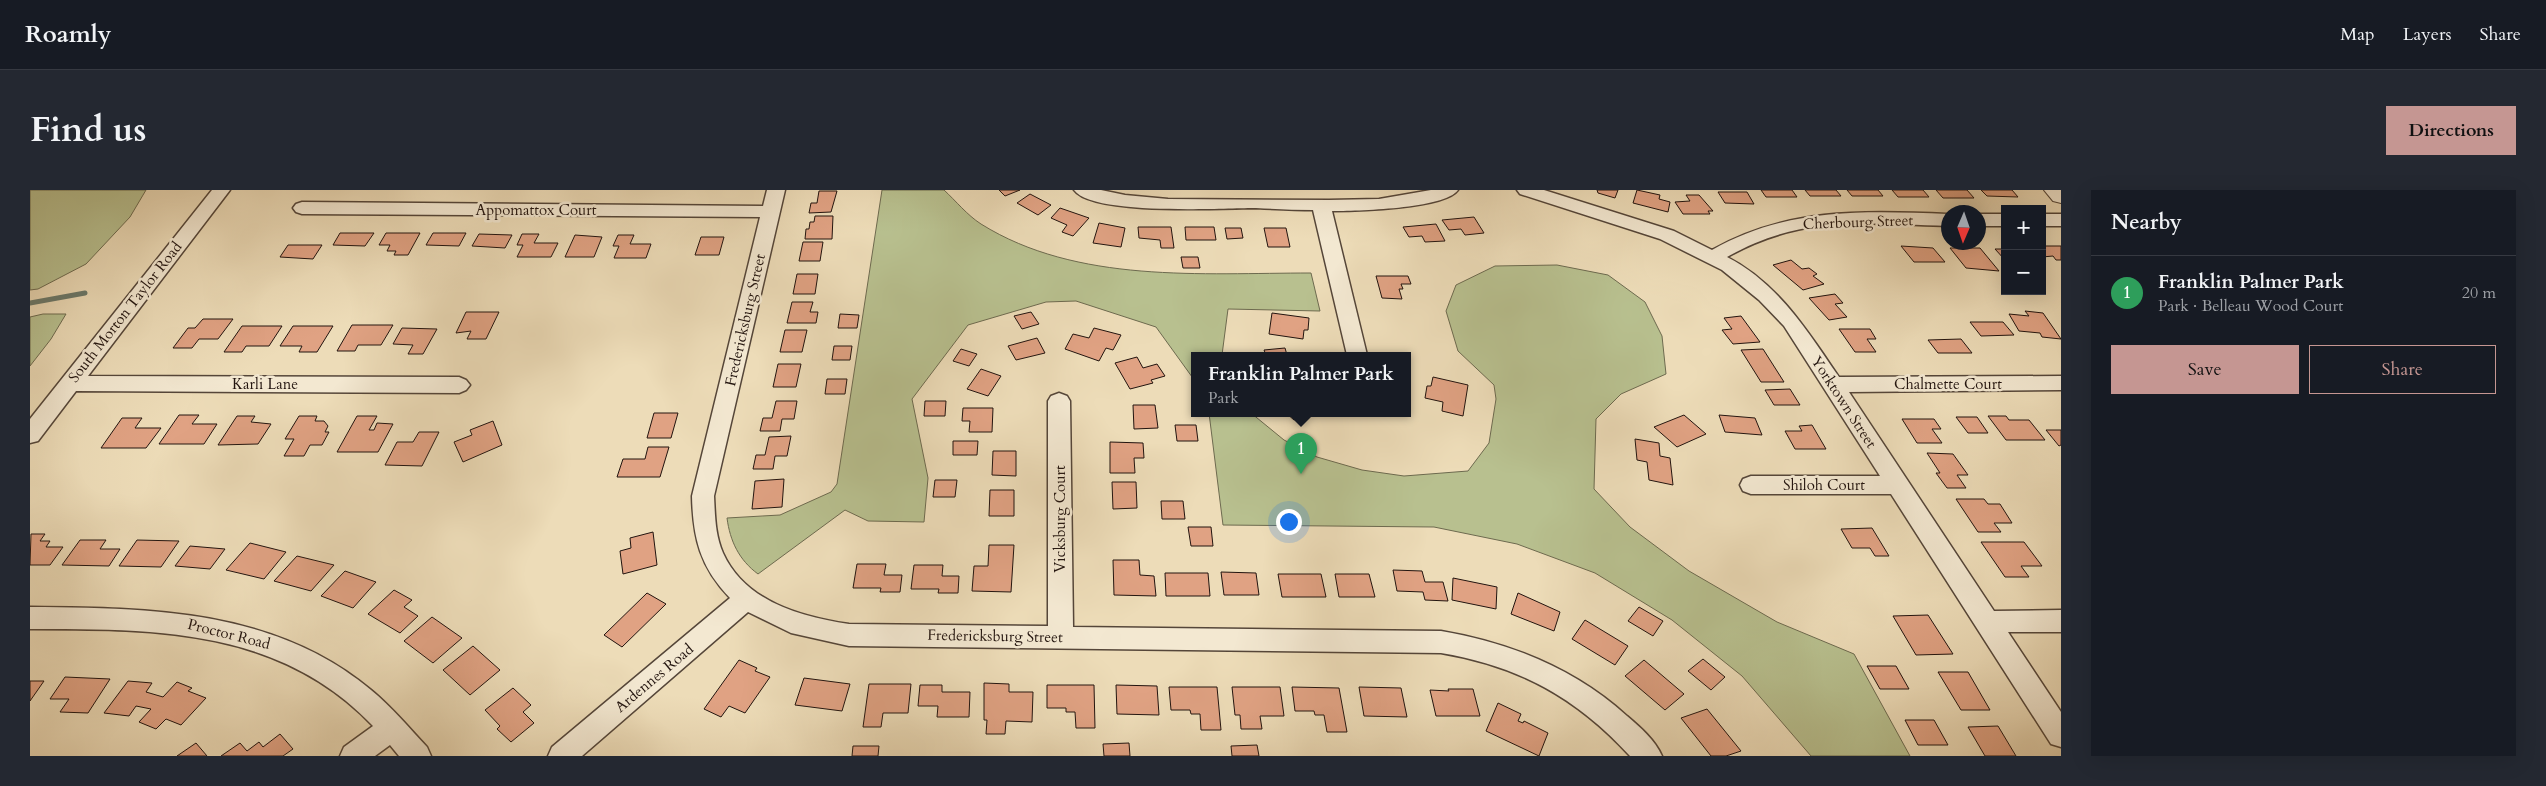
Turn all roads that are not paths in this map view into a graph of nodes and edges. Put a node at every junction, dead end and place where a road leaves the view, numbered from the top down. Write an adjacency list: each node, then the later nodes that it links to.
1 (221, 190): 17 (street, South Morton Taylor Road)
2 (1083, 190): 8 (street)
3 (1449, 190): 8 (street)
4 (1526, 190): 15 (street, Yorktown Street)
5 (2055, 190): 6 (street)
6 (2061, 196)
7 (773, 201): 9 (street, Appomattox Court); 25 (street, Fredericksburg Street)
8 (1320, 204): 16 (street)
9 (302, 208)
10 (1941, 220): 15 (street, Cherbourg Street)
11 (1986, 220): 12 (street)
12 (2001, 220)
13 (2046, 220): 14 (street)
14 (2061, 220)
15 (1714, 257): 20 (street, Yorktown Street)
16 (1356, 352)
17 (71, 383): 19 (street, Karli Lane); 22 (street, South Morton Taylor Road)
18 (2061, 384): 20 (street, Chalmette Court)
19 (459, 385)
20 (1834, 385): 24 (street, Yorktown Street)
21 (1059, 401): 29 (street, Vicksburg Court)
22 (30, 435)
23 (1751, 485): 24 (street, Shiloh Court)
24 (1898, 485): 28 (street, Yorktown Street)
25 (746, 599): 29 (street, Fredericksburg Street); 34 (street, Ardennes Road)
26 (30, 618): 30 (street, Proctor Road)
27 (2061, 621): 28 (street)
28 (1987, 622): 31 (street, Yorktown Street)
29 (1061, 637): 35 (street, Fredericksburg Street)
30 (391, 728): 32 (street); 33 (street, Proctor Road)
31 (2061, 735)
32 (354, 756)
33 (417, 756)
34 (562, 756)
35 (1648, 756)

